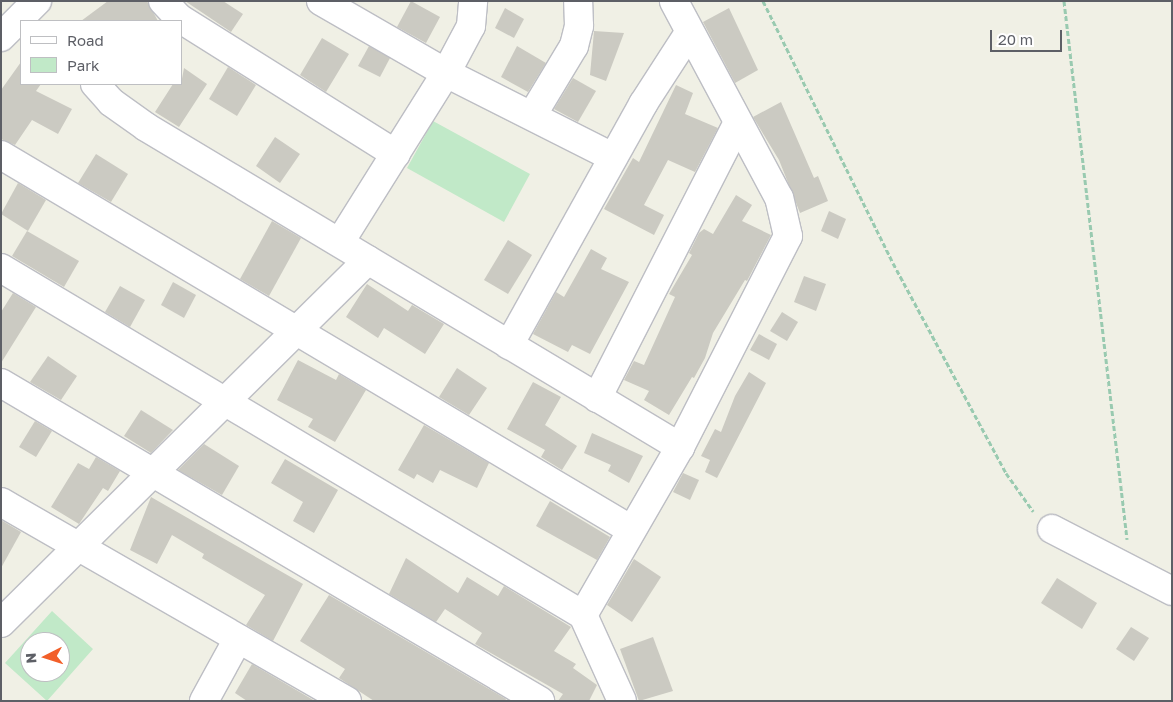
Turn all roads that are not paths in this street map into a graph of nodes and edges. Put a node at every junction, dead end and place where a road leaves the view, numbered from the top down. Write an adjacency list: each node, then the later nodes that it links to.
1 (163, 1): 15 (street)
2 (473, 1): 11 (street)
3 (578, 1): 13 (street)
4 (674, 1): 9 (street)
5 (323, 2): 11 (street)
6 (38, 7): 7 (street)
7 (22, 20)
8 (20, 22): 10 (street)
9 (689, 33): 14 (street); 17 (street)
10 (1, 37)
11 (446, 73): 13 (street); 15 (street)
12 (96, 85): 18 (street)
13 (533, 114): 17 (street)
14 (738, 123): 24 (street); 26 (street)
15 (396, 154): 18 (street)
16 (1, 155): 21 (street)
17 (612, 156): 22 (street)
18 (340, 242): 19 (street)
19 (368, 260): 21 (street); 22 (street)
20 (1, 268): 25 (street)
21 (296, 330): 25 (street); 29 (street)
22 (509, 345): 24 (street)
23 (1, 383): 27 (street)
24 (597, 398): 26 (street)
25 (224, 401): 27 (street); 34 (street)
26 (680, 447): 29 (street)
27 (153, 472): 31 (street); 38 (street)
28 (1, 502): 31 (street)
29 (630, 529): 34 (street)
30 (1052, 529): 32 (street)
31 (78, 546): 33 (street); 35 (street)
32 (1172, 591)
33 (5, 614)
34 (583, 615): 39 (street)
35 (238, 639): 36 (street); 37 (street)
36 (204, 701)
37 (347, 701)
38 (540, 701)
39 (622, 701)

